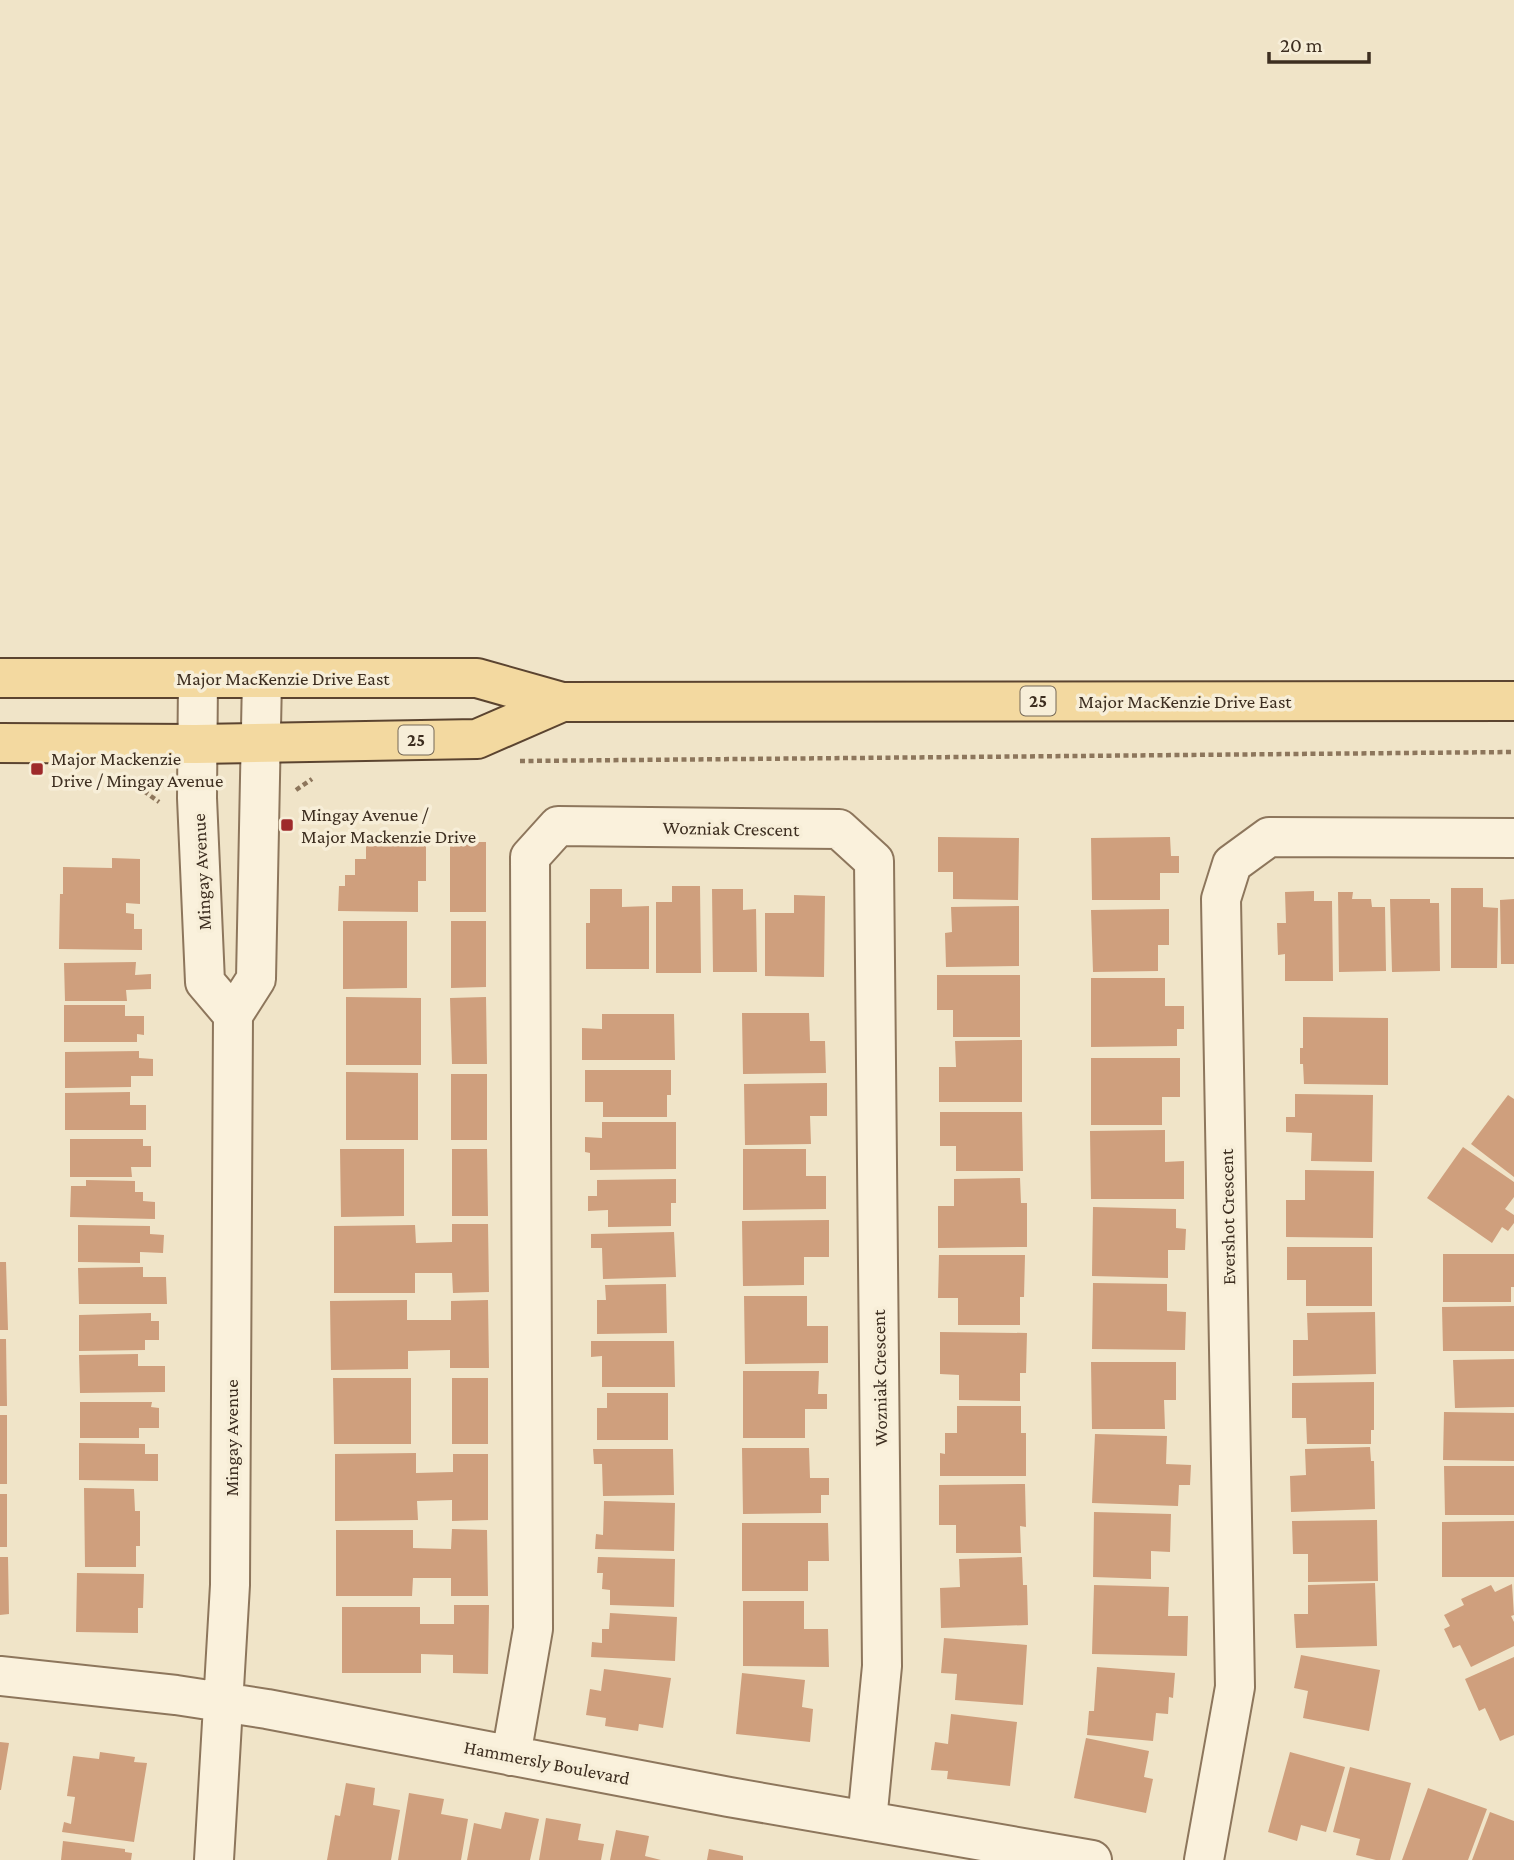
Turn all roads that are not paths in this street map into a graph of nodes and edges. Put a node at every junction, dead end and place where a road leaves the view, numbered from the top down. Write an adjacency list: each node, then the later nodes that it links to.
1 (0, 678): 2 (main road, Major MacKenzie Drive East / 25)
2 (198, 678): 3 (main road, Major MacKenzie Drive East / 25); 8 (street, Mingay Avenue)
3 (262, 678): 5 (main road, Major MacKenzie Drive East / 25); 7 (street)
4 (1514, 701): 5 (main road, Major MacKenzie Drive East / 25)
5 (562, 702): 7 (main road, Major MacKenzie Drive East / 25)
6 (0, 743): 8 (main road, Major MacKenzie Drive East / 25)
7 (262, 743): 8 (main road, Major MacKenzie Drive East / 25); 10 (street)
8 (196, 744): 10 (street, Mingay Avenue)
9 (1514, 838): 17 (street, Evershot Crescent)
10 (233, 1015): 12 (street, Mingay Avenue)
11 (0, 1676): 12 (street, Hammersly Boulevard)
12 (223, 1702): 13 (street, Hammersly Boulevard); 15 (street, Mingay Avenue)
13 (511, 1755): 14 (street, Hammersly Boulevard); 14 (street, Wozniak Crescent)
14 (867, 1821): 16 (street, Hammersly Boulevard)
15 (214, 1860)
16 (1092, 1860)
17 (1204, 1860)

